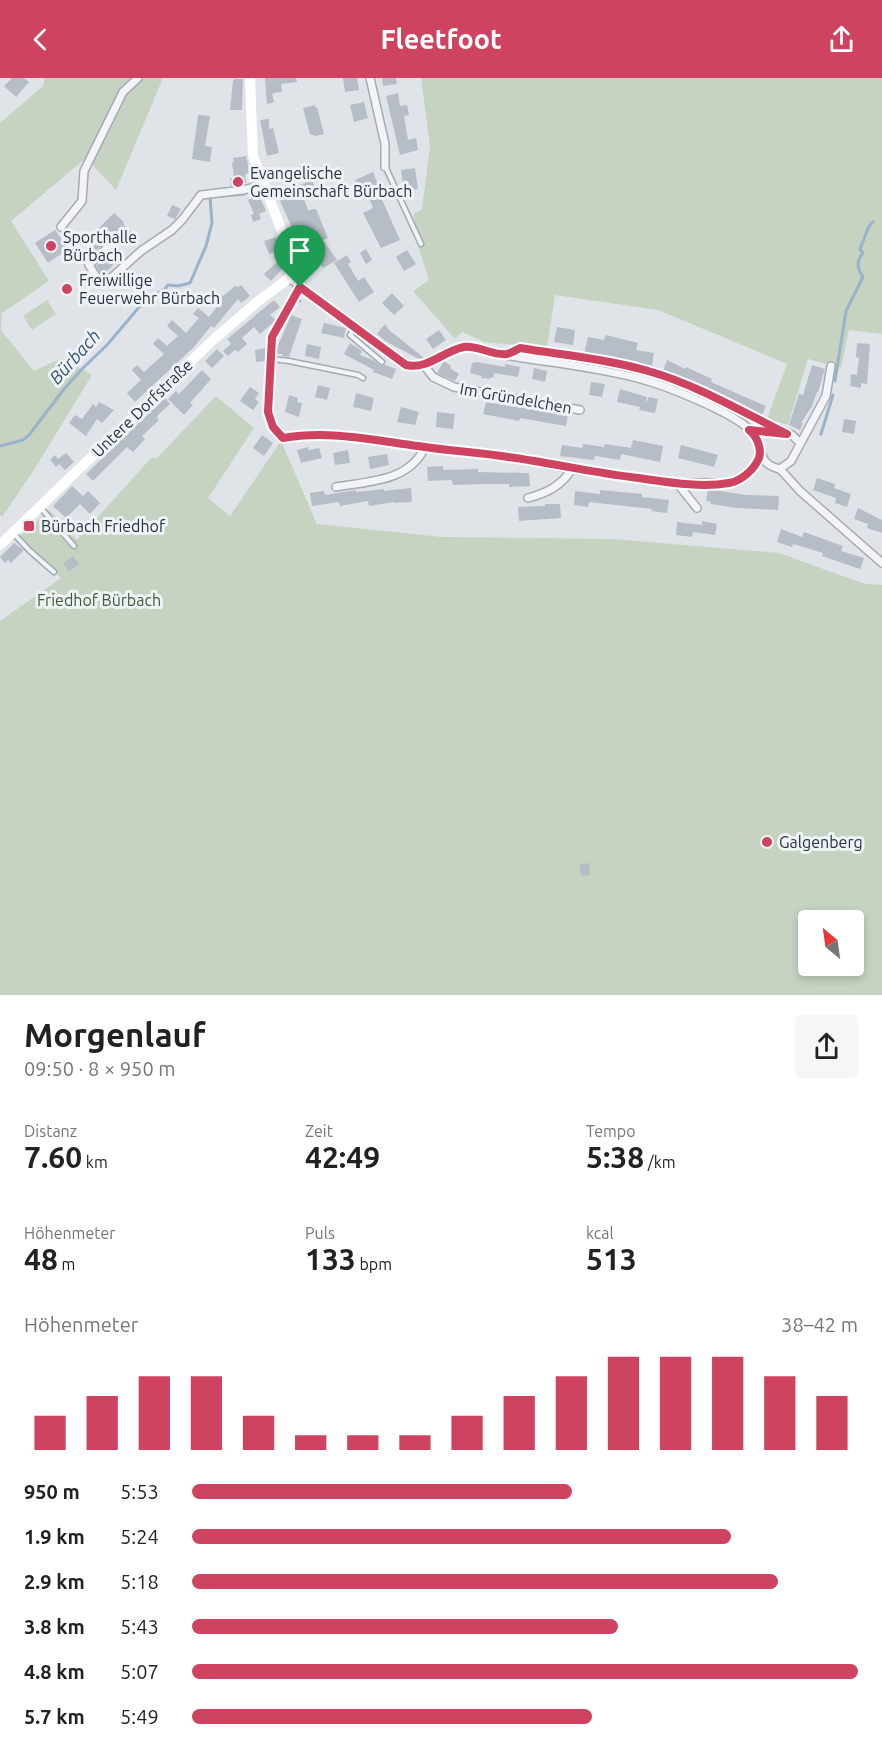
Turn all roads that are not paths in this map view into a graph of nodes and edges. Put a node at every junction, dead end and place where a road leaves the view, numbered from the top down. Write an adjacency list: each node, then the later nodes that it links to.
1 (138, 78): 6 (street)
2 (250, 78): 5 (street)
3 (370, 78): 4 (street)
4 (385, 167): 8 (lane)
5 (263, 185): 7 (street); 9 (street)
6 (61, 227)
7 (111, 244)
8 (421, 244)
9 (289, 278): 10 (street); 29 (street, Untere Dorfstraße)
10 (300, 287): 11 (street); 13 (street)
11 (355, 326): 14 (lane); 15 (street)
12 (506, 354): 15 (street); 19 (street); 20 (street)
13 (272, 359): 17 (lane); 22 (street)
14 (382, 362)
15 (424, 365): 18 (street, Im Gründelchen)
16 (831, 366): 21 (street)
17 (363, 378)
18 (580, 410)
19 (749, 430): 20 (street); 23 (street)
20 (787, 434): 21 (street)
21 (799, 442): 25 (street)
22 (425, 447): 24 (street); 27 (street)
23 (760, 454): 25 (street); 26 (street)
24 (572, 469): 26 (street); 28 (street)
25 (780, 469): 34 (street)
26 (677, 483): 30 (street)
27 (336, 487)
28 (528, 498)
29 (39, 507): 31 (street, Untere Dorfstraße); 33 (lane)
30 (697, 508)
31 (13, 533): 32 (street, Untere Dorfstraße); 35 (lane)
32 (0, 545)
33 (74, 546)
34 (882, 563)
35 (54, 572)

